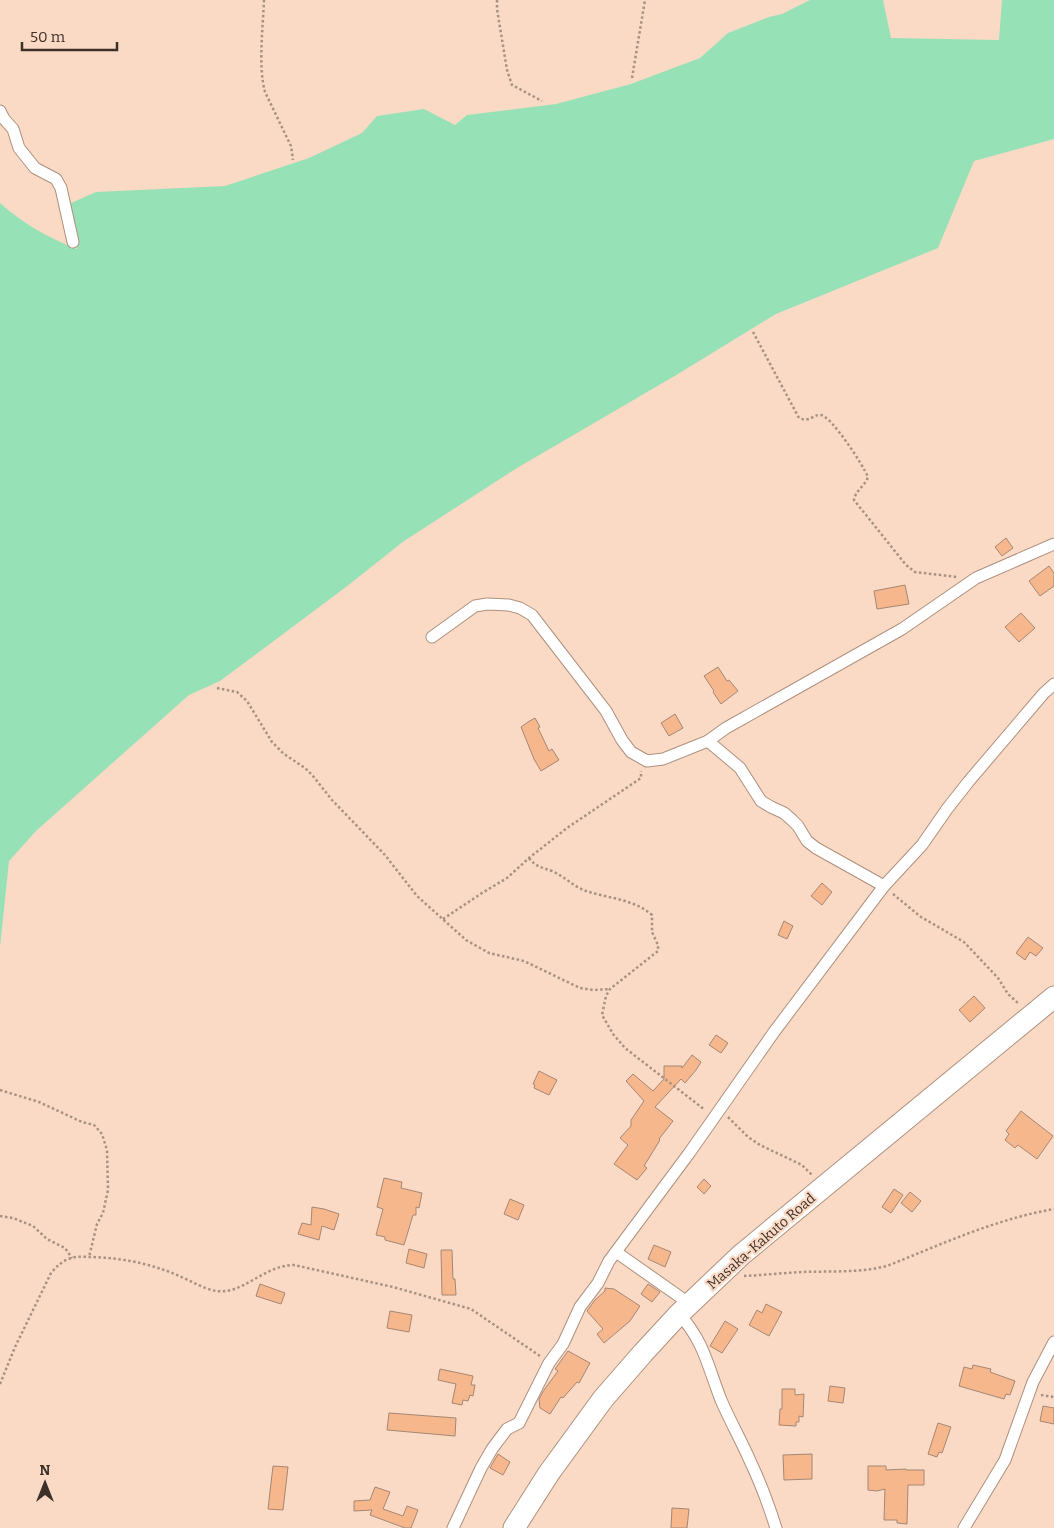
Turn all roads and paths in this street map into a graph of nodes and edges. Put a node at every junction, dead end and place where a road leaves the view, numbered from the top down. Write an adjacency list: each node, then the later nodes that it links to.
1 (264, 0): 7 (path)
2 (498, 0): 5 (path)
3 (645, 0): 4 (path)
4 (632, 78)
5 (542, 101)
6 (0, 111): 8 (street)
7 (293, 160)
8 (73, 242)
9 (753, 332): 11 (path)
10 (1054, 544): 11 (street)
11 (976, 578): 15 (street)
12 (432, 637): 16 (street)
13 (1054, 684): 18 (street)
14 (217, 688): 19 (path)
15 (708, 741): 16 (street); 18 (street)
16 (642, 758): 17 (path)
17 (529, 858): 19 (path); 20 (path)
18 (884, 886): 22 (path); 24 (street)
19 (443, 919): 20 (path)
20 (610, 989): 24 (path)
21 (1054, 997): 22 (highway, Masaka-Kakuto Road)
22 (1031, 1015): 25 (highway, Masaka-Kakuto Road)
23 (0, 1090): 29 (path)
24 (717, 1113): 25 (path); 28 (street)
25 (823, 1187): 32 (highway, Masaka-Kakuto Road)
26 (1054, 1209): 31 (path)
27 (0, 1216): 30 (path)
28 (616, 1252): 32 (street); 34 (street)
29 (89, 1257): 30 (path); 34 (path)
30 (72, 1258): 35 (path)
31 (743, 1276)
32 (684, 1309): 37 (highway, Masaka-Kakuto Road); 38 (street)
33 (1054, 1342): 39 (street)
34 (550, 1363): 36 (street)
35 (0, 1384)
36 (453, 1528)
37 (514, 1528)
38 (776, 1528)
39 (964, 1528)

